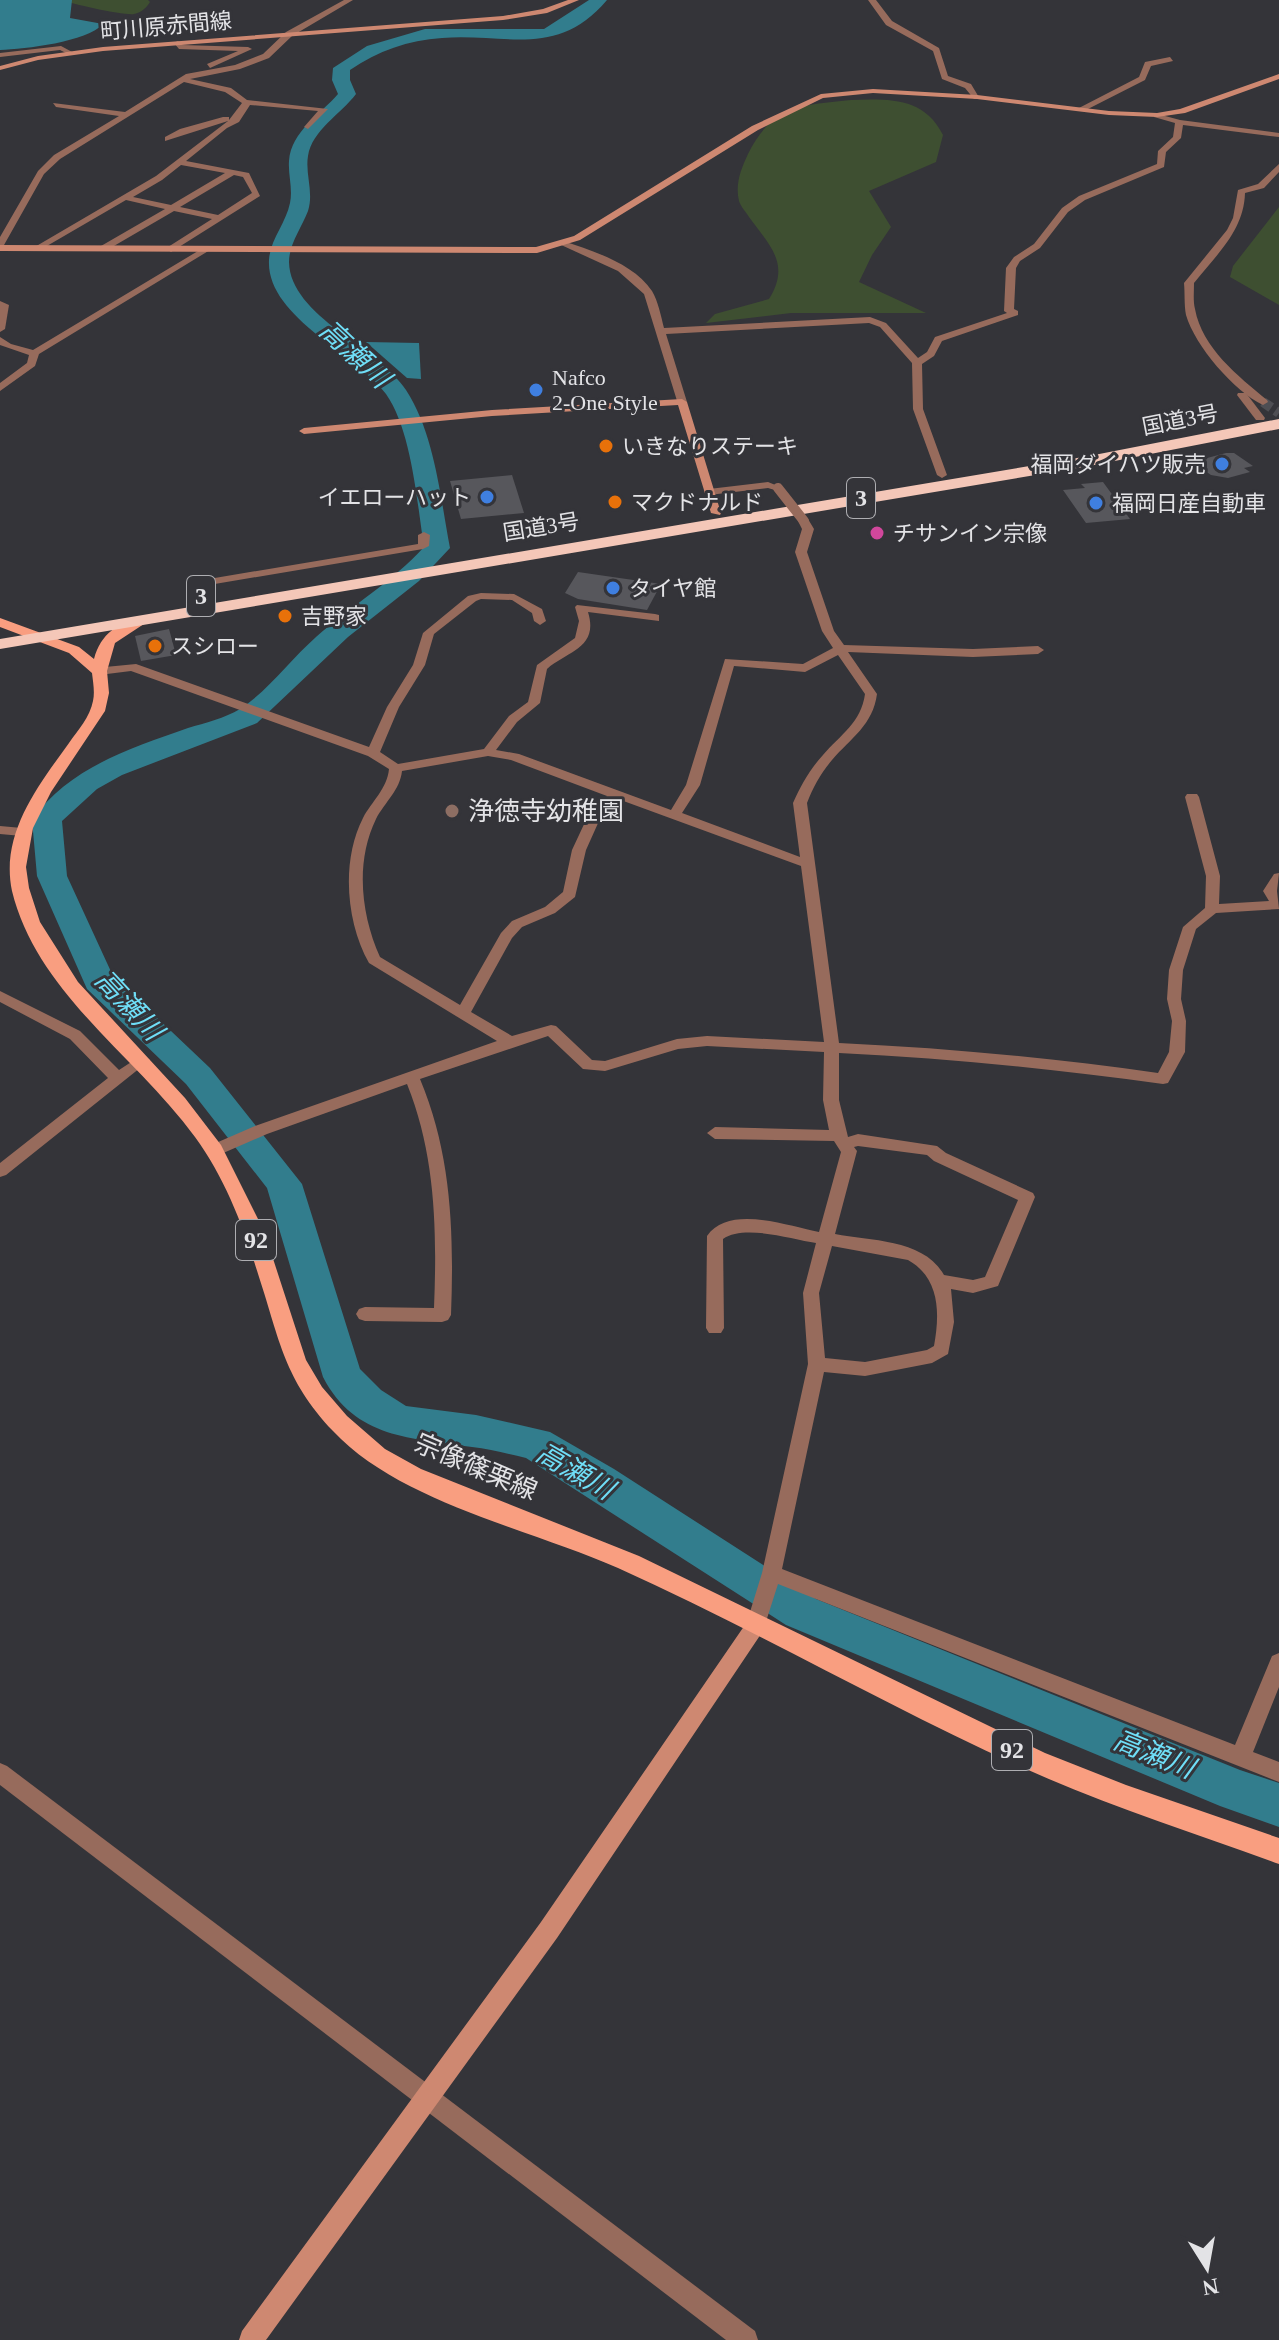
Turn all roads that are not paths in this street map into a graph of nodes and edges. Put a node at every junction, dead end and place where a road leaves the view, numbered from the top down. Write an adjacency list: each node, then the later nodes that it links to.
1 (349, 0): 4 (street)
2 (575, 0): 4 (street, 町川原赤間線)
3 (872, 0): 12 (street)
4 (289, 34): 5 (street, 町川原赤間線); 11 (street)
5 (178, 43): 6 (street, 町川原赤間線); 11 (street)
6 (70, 53): 7 (street); 9 (street, 町川原赤間線)
7 (0, 55)
8 (1170, 59): 15 (street)
9 (0, 68)
10 (1279, 76): 18 (street)
11 (186, 78): 13 (street); 17 (street)
12 (977, 97): 15 (street); 30 (street)
13 (246, 102): 16 (street); 20 (street)
14 (56, 105): 17 (street)
15 (1081, 109): 18 (street)
16 (238, 113): 22 (street); 23 (street)
17 (124, 114): 29 (street)
18 (1157, 115): 19 (street)
19 (1179, 122): 21 (street); 41 (street)
20 (308, 127)
21 (1279, 135)
22 (168, 139)
23 (180, 162): 25 (street); 26 (street)
24 (1279, 167): 44 (street)
25 (232, 173): 27 (street); 28 (street)
26 (127, 198): 27 (street); 32 (street)
27 (172, 208): 28 (street); 33 (street)
28 (219, 218): 34 (street)
29 (4, 230): 31 (street)
30 (563, 244): 35 (street); 38 (street)
31 (0, 246): 32 (street)
32 (37, 248): 33 (street)
33 (104, 248): 34 (street)
34 (171, 249): 35 (street)
35 (206, 250): 40 (street)
36 (0, 304): 37 (street)
37 (0, 329)
38 (661, 331): 41 (street); 43 (street)
39 (0, 340): 40 (street)
40 (34, 353): 42 (street)
41 (917, 363): 48 (street)
42 (0, 388)
43 (682, 402): 47 (street); 49 (street)
44 (1261, 410): 45 (highway, 国道3号 / 3); 48 (highway, 国道3号 / 3)
45 (1279, 413)
46 (1279, 424): 52 (highway, 国道3号 / 3)
47 (304, 431)
48 (942, 475): 50 (highway, 国道3号 / 3)
49 (709, 492): 50 (street); 61 (street, bridge)
50 (716, 513): 52 (highway, 国道3号 / 3)
51 (424, 535): 54 (street)
52 (446, 562): 53 (highway, 国道3号 / 3)
53 (398, 570): 56 (highway, 国道3号 / 3); 58 (highway, 国道3号 / 3)
54 (197, 584)
55 (655, 618): 64 (street)
56 (143, 620): 59 (highway, 国道3号 / 3); 63 (main road, 宗像篠栗線)
57 (540, 621): 65 (street)
58 (4, 626): 59 (main road)
59 (42, 637): 60 (highway, 国道3号 / 3); 63 (main road)
60 (0, 644)
61 (838, 650): 62 (street); 69 (street); 72 (street)
62 (1038, 650)
63 (99, 671): 65 (street); 71 (main road, 宗像篠栗線 / 92)
64 (488, 752): 66 (street); 67 (street)
65 (373, 753): 66 (street)
66 (396, 768): 77 (street)
67 (615, 795): 69 (street); 77 (street)
68 (1192, 797): 75 (street)
69 (674, 815): 72 (street)
70 (0, 830): 71 (street)
71 (22, 832): 80 (main road, 宗像篠栗線 / 92)
72 (805, 863): 79 (street)
73 (1279, 877): 74 (street)
74 (1278, 904): 75 (street)
75 (1212, 909): 79 (street)
76 (0, 996): 82 (street)
77 (463, 1014): 78 (street)
78 (510, 1042): 79 (street); 81 (street)
79 (832, 1046): 84 (street)
80 (142, 1060): 82 (street); 85 (main road, 宗像篠栗線 / 92)
81 (412, 1078): 85 (street); 89 (street)
82 (118, 1079): 86 (street)
83 (715, 1133): 84 (street)
84 (841, 1140): 87 (street); 88 (street)
85 (215, 1150): 93 (main road, 宗像篠栗線 / 92)
86 (0, 1171)
87 (825, 1241): 88 (street); 90 (street); 91 (street)
88 (941, 1280): 91 (street)
89 (365, 1314)
90 (715, 1328)
91 (817, 1364): 92 (street)
92 (770, 1578): 93 (street); 95 (street)
93 (759, 1616): 98 (main road, 宗像篠栗線 / 92); 99 (street)
94 (1279, 1662): 95 (street)
95 (1241, 1757): 96 (street)
96 (1279, 1772)
97 (0, 1773): 99 (street)
98 (1279, 1851)
99 (428, 2096): 100 (street); 101 (street)
100 (251, 2340)
101 (746, 2340)

